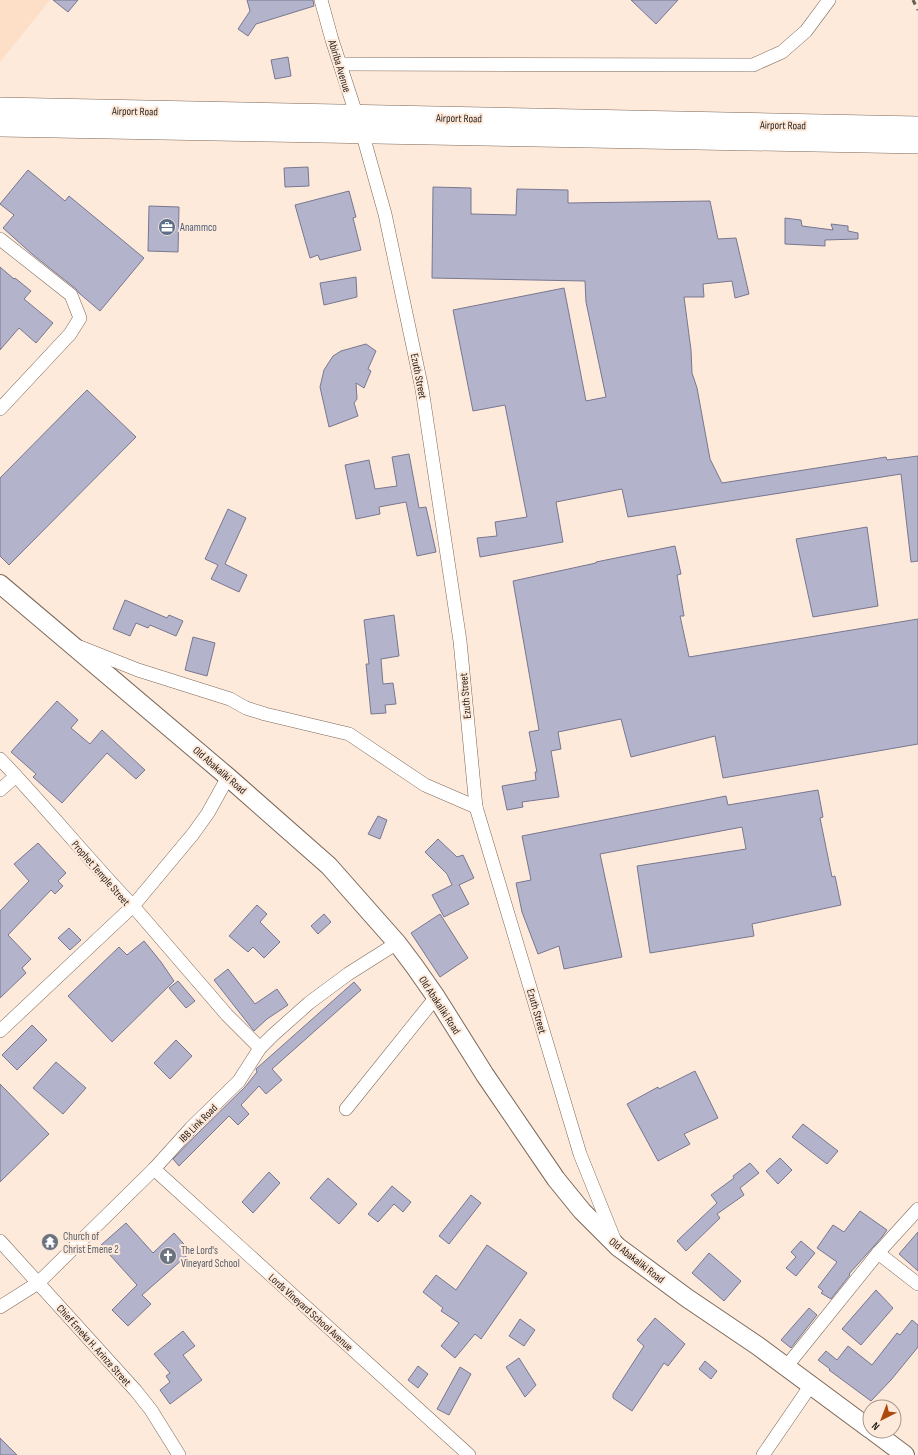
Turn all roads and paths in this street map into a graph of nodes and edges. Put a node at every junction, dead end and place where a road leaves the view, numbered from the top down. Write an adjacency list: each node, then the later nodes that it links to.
1 (320, 0): 3 (street, Abiriba Avenue)
2 (829, 0): 3 (street)
3 (340, 64): 5 (street, Abiriba Avenue)
4 (0, 108): 5 (main road, Airport Road)
5 (359, 124): 6 (main road, Airport Road); 7 (main road, Airport Road); 8 (main road, Airport Road); 17 (street, Ezuth Street)
6 (0, 126)
7 (918, 127)
8 (918, 142)
9 (0, 239): 10 (street)
10 (0, 409)
11 (0, 584): 12 (main road, Old Abakaliki Road)
12 (71, 643): 15 (main road, Old Abakaliki Road); 17 (street)
13 (0, 760): 14 (street, Prophet Temple Street)
14 (16, 776): 16 (street); 18 (street, Prophet Temple Street)
15 (228, 777): 18 (street); 19 (main road, Old Abakaliki Road)
16 (0, 790)
17 (476, 807): 27 (street, Ezuth Street)
18 (133, 906): 21 (street, Prophet Temple Street); 22 (street)
19 (397, 943): 20 (main road, Old Abakaliki Road); 22 (street, IBB Link Road)
20 (436, 997): 23 (street); 27 (main road, Old Abakaliki Road)
21 (0, 1031)
22 (260, 1048): 24 (street, IBB Link Road)
23 (346, 1109)
24 (154, 1169): 29 (street, IBB Link Road); 37 (street, Lords Vineyard School Avenue)
25 (918, 1209): 28 (street)
26 (0, 1241): 29 (street, Chief Emeka H. Arinze Street)
27 (618, 1247): 32 (main road, Old Abakaliki Road)
28 (878, 1253): 30 (street); 32 (street)
29 (38, 1283): 31 (street, IBB Link Road); 36 (street, Chief Emeka H. Arinze Street)
30 (918, 1284)
31 (0, 1307)
32 (786, 1367): 33 (main road, Old Abakaliki Road)
33 (811, 1385): 34 (main road, Old Abakaliki Road); 38 (street)
34 (862, 1423)
35 (884, 1439): 39 (main road)
36 (179, 1455)
37 (469, 1455)
38 (763, 1455)
39 (905, 1455)

